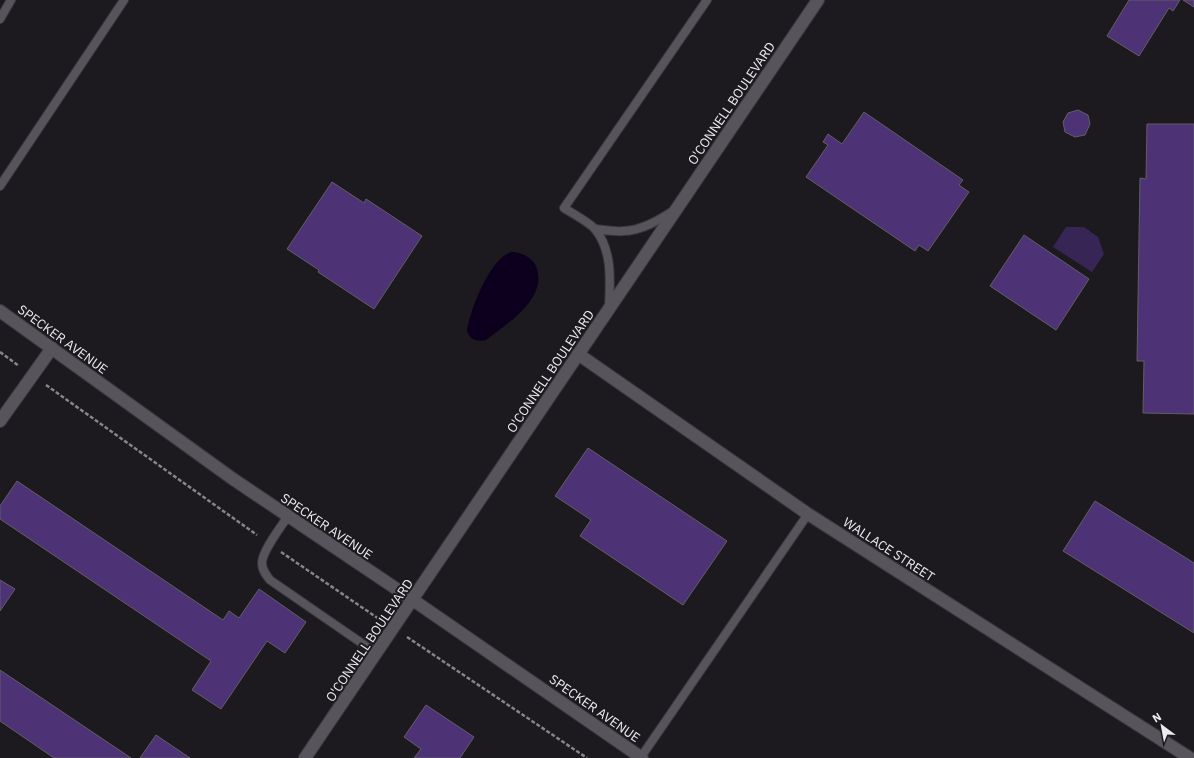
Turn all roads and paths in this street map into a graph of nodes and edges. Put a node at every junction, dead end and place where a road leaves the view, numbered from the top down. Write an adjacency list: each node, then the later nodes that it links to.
1 (11, 0): 5 (lane)
2 (124, 0): 6 (lane)
3 (707, 0): 8 (lane)
4 (818, 0): 7 (street, O'CONNELL BOULEVARD)
5 (0, 19)
6 (0, 186)
7 (677, 208): 8 (lane); 9 (street, O'CONNELL BOULEVARD)
8 (595, 229): 9 (lane)
9 (609, 309): 13 (street, O'CONNELL BOULEVARD)
10 (0, 311): 11 (street, SPECKER AVENUE)
11 (52, 348): 14 (street); 17 (street, SPECKER AVENUE)
12 (0, 352): 14 (path)
13 (578, 354): 16 (street, WALLACE STREET); 19 (street, O'CONNELL BOULEVARD)
14 (32, 376): 15 (street); 18 (path)
15 (0, 421)
16 (808, 514): 22 (street, WALLACE STREET); 25 (lane)
17 (288, 516): 18 (lane); 19 (street, SPECKER AVENUE)
18 (269, 544): 20 (path); 21 (lane)
19 (413, 600): 20 (street, O'CONNELL BOULEVARD); 25 (street, SPECKER AVENUE)
20 (394, 628): 21 (street, O'CONNELL BOULEVARD); 24 (path)
21 (376, 653): 23 (street, O'CONNELL BOULEVARD)
22 (1186, 757)
23 (305, 758)
24 (587, 758)
25 (642, 758)

